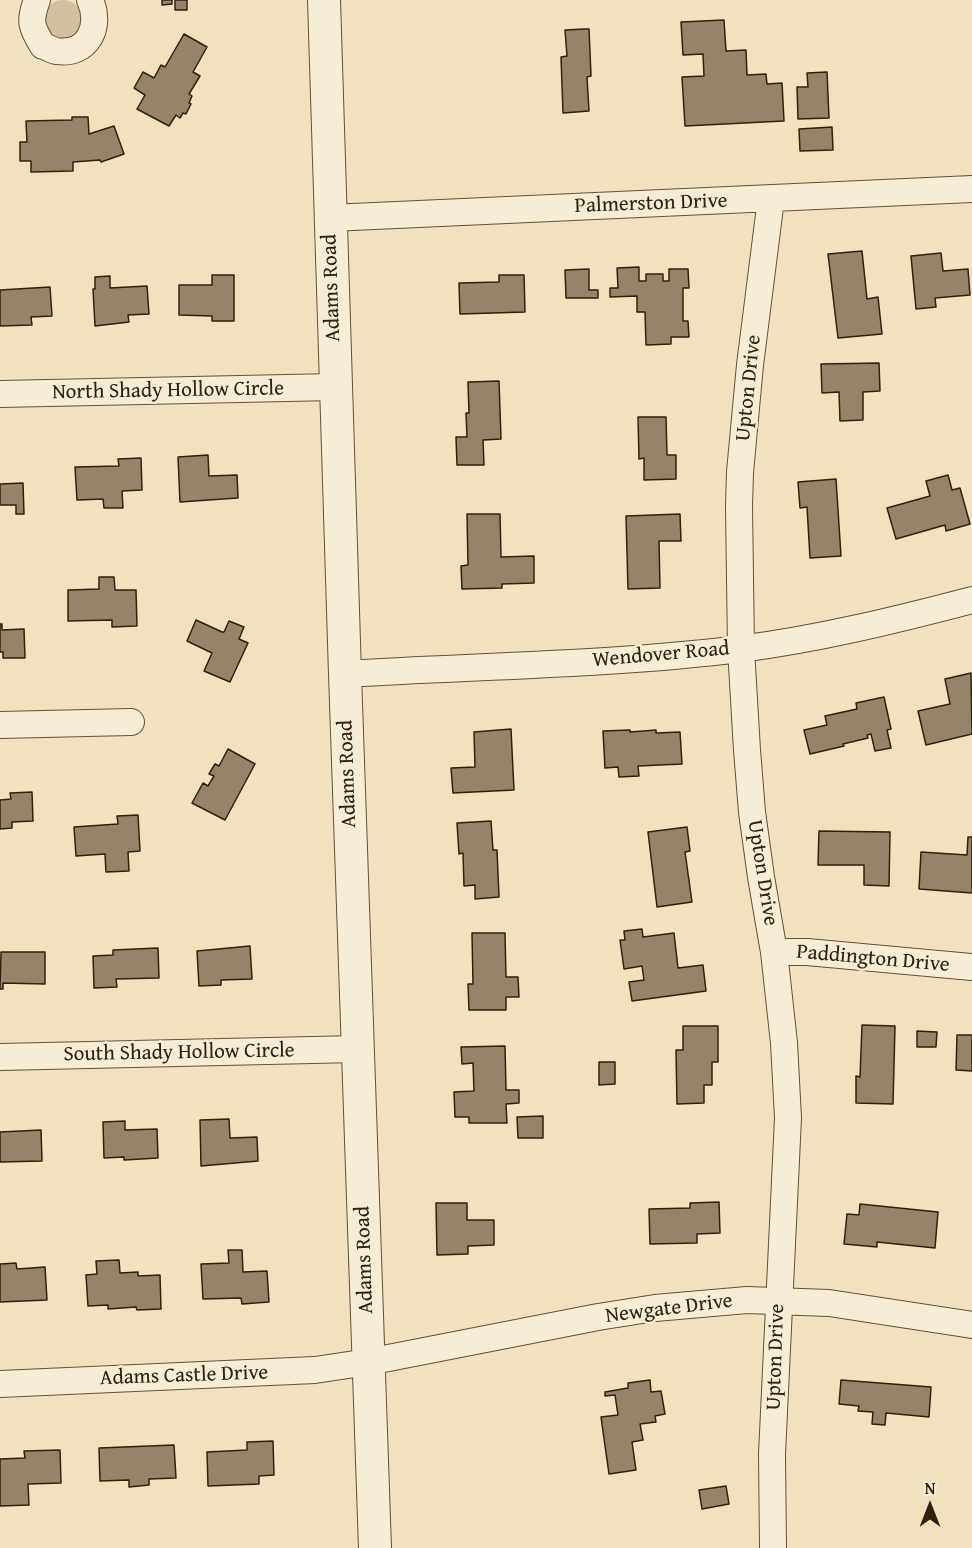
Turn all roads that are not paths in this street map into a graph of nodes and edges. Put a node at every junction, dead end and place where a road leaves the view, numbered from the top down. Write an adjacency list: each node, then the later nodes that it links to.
1 (37, 0): 2 (street)
2 (90, 0)
3 (324, 0): 6 (street, Adams Road)
4 (972, 189): 5 (street, Palmerston Drive)
5 (771, 199): 6 (street, Palmerston Drive); 10 (street, Upton Drive)
6 (330, 218): 7 (street, Adams Road)
7 (335, 387): 8 (street, North Shady Hollow Circle); 11 (street, Adams Road)
8 (0, 394)
9 (972, 600): 10 (street, Wendover Road)
10 (741, 649): 11 (street, Wendover Road); 14 (street, Upton Drive)
11 (345, 674): 16 (street, Adams Road)
12 (131, 722): 13 (street)
13 (0, 725)
14 (774, 952): 15 (street, Paddington Drive); 18 (street, Upton Drive)
15 (972, 967)
16 (357, 1049): 17 (street, South Shady Hollow Circle); 20 (street, Adams Road)
17 (0, 1057)
18 (778, 1300): 19 (street, Newgate Drive); 20 (street, Newgate Drive); 23 (street, Upton Drive)
19 (972, 1325)
20 (368, 1362): 21 (street, Adams Castle Drive); 22 (street, Adams Road)
21 (0, 1383)
22 (375, 1548)
23 (773, 1548)

